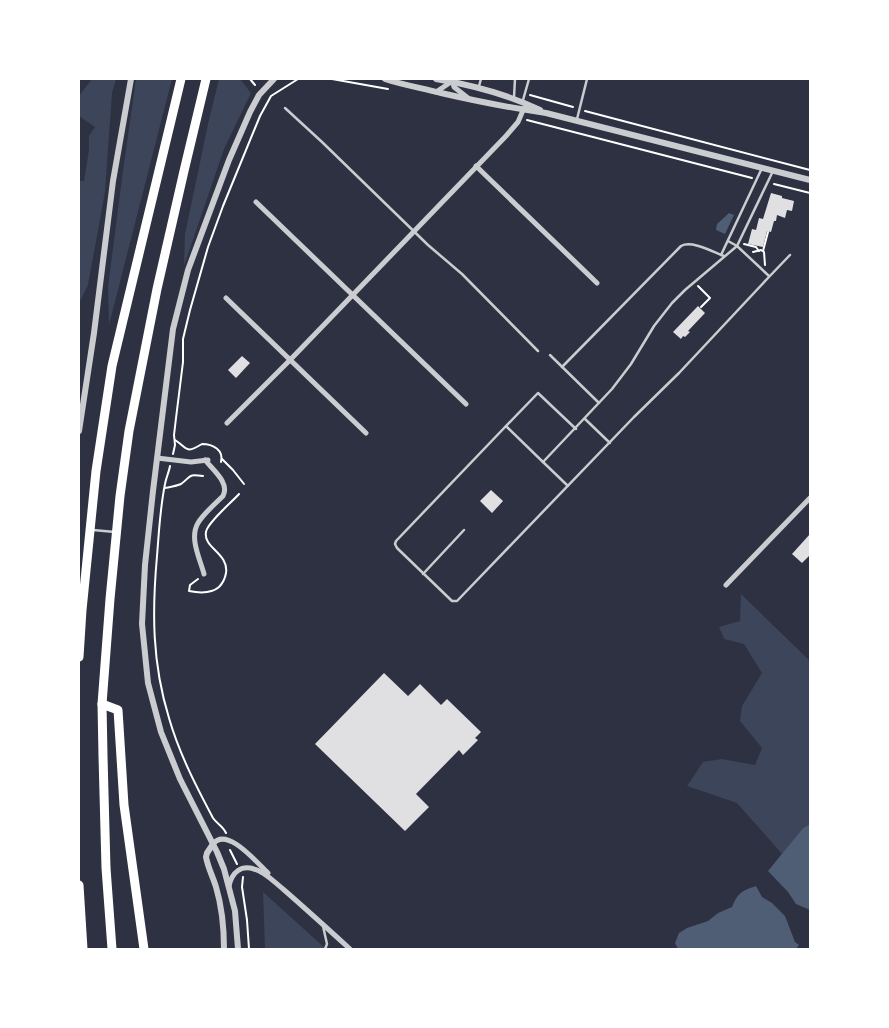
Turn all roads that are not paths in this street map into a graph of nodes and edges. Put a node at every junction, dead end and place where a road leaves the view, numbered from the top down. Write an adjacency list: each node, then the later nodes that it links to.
1 (131, 79): 43 (street)
2 (181, 79): 50 (highway)
3 (206, 79): 52 (highway)
4 (274, 79): 46 (street)
5 (385, 79): 13 (street)
6 (436, 79): 11 (street)
7 (481, 79): 12 (lane)
8 (515, 79): 15 (lane)
9 (528, 79): 16 (lane)
10 (587, 79): 18 (lane)
11 (452, 80): 12 (street); 13 (street); 14 (street)
12 (478, 87): 15 (street)
13 (436, 92): 14 (street)
14 (469, 99): 16 (street)
15 (514, 99): 16 (street)
16 (524, 105): 18 (street); 19 (street)
17 (285, 108): 24 (lane)
18 (577, 120): 20 (street)
19 (476, 166): 24 (street); 30 (street)
20 (762, 168): 21 (street); 25 (lane)
21 (773, 170): 22 (street); 26 (lane)
22 (810, 180)
23 (256, 202): 31 (street)
24 (414, 231): 31 (street); 33 (lane)
25 (728, 241): 26 (lane); 28 (lane)
26 (738, 244): 28 (lane); 29 (lane)
27 (790, 255): 29 (lane)
28 (723, 256): 36 (lane); 37 (lane)
29 (770, 276): 45 (lane)
30 (597, 282)
31 (352, 295): 35 (street); 38 (street)
32 (226, 298): 35 (street)
33 (538, 350)
34 (550, 355): 36 (lane)
35 (290, 360): 40 (street); 44 (street)
36 (562, 368): 37 (lane)
37 (600, 403): 39 (lane)
38 (466, 404)
39 (584, 420): 42 (lane); 45 (lane)
40 (227, 423)
41 (506, 426): 42 (lane); 47 (lane); 54 (lane)
42 (576, 429): 47 (lane)
43 (79, 431)
44 (366, 432)
45 (610, 443): 48 (lane)
46 (157, 458): 53 (street); 58 (street)
47 (543, 462): 48 (lane)
48 (568, 486): 54 (lane)
49 (810, 498): 55 (street)
50 (90, 530): 52 (lane); 56 (highway)
51 (464, 530): 54 (lane)
52 (116, 532): 57 (highway)
53 (204, 574)
54 (423, 574)
55 (726, 585)
56 (79, 658)
57 (102, 704): 64 (highway); 65 (highway)
58 (213, 844): 60 (street); 61 (street); 66 (street)
59 (79, 885): 63 (highway)
60 (229, 886): 61 (street); 67 (street)
61 (294, 898): 62 (street)
62 (323, 924): 68 (lane); 69 (street)
63 (83, 949)
64 (112, 949)
65 (144, 949)
66 (224, 949)
67 (238, 949)
68 (325, 949)
69 (350, 949)

